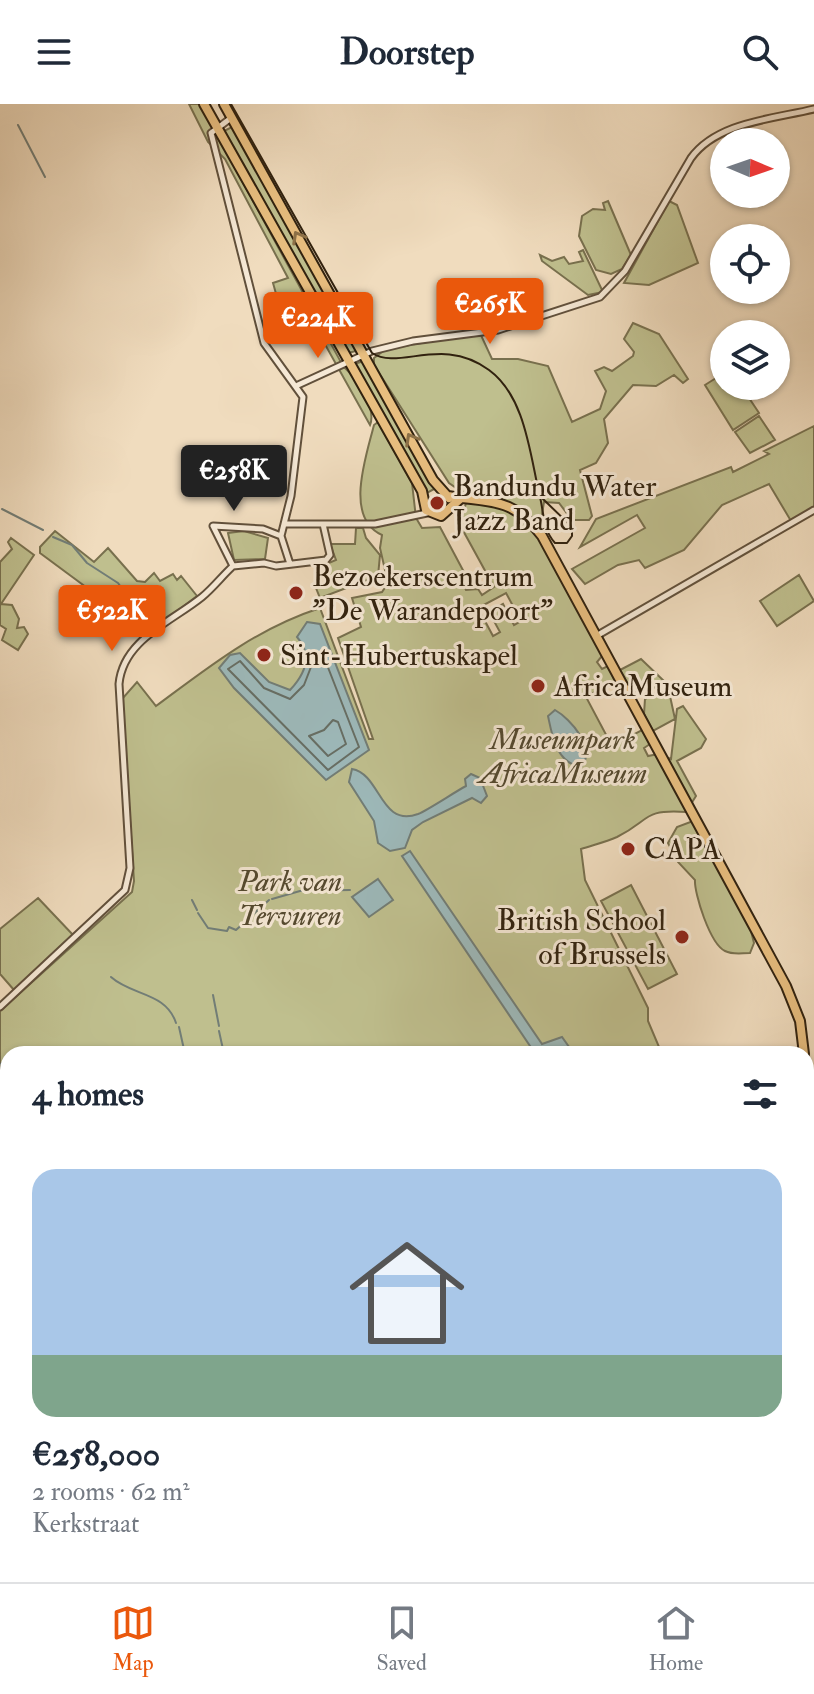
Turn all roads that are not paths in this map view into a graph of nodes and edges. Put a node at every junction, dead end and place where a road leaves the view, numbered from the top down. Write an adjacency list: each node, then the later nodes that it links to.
1 (204, 104): 5 (main road)
2 (224, 104): 4 (main road)
3 (814, 109): 6 (street)
4 (231, 118): 5 (street); 6 (main road, one-way to 4)
5 (217, 126): 7 (main road); 8 (street)
6 (364, 354): 7 (street); 9 (main road, one-way to 6)
7 (348, 361): 8 (street); 10 (main road)
8 (298, 385): 17 (street)
9 (428, 470): 11 (main road); 12 (main road)
10 (413, 478): 14 (main road); 16 (street)
11 (466, 496): 12 (main road); 13 (main road)
12 (447, 497): 13 (main road); 14 (main road); 14 (main road)
13 (477, 497): 22 (main road)
14 (426, 505): 16 (street)
15 (814, 510): 22 (street)
16 (408, 516): 18 (street)
17 (286, 524): 18 (street); 19 (street)
18 (323, 524): 20 (street)
19 (281, 536): 20 (street); 21 (street)
20 (290, 564): 21 (street)
21 (233, 566): 23 (street)
22 (598, 635): 24 (main road)
23 (0, 1007)
24 (803, 1046)

